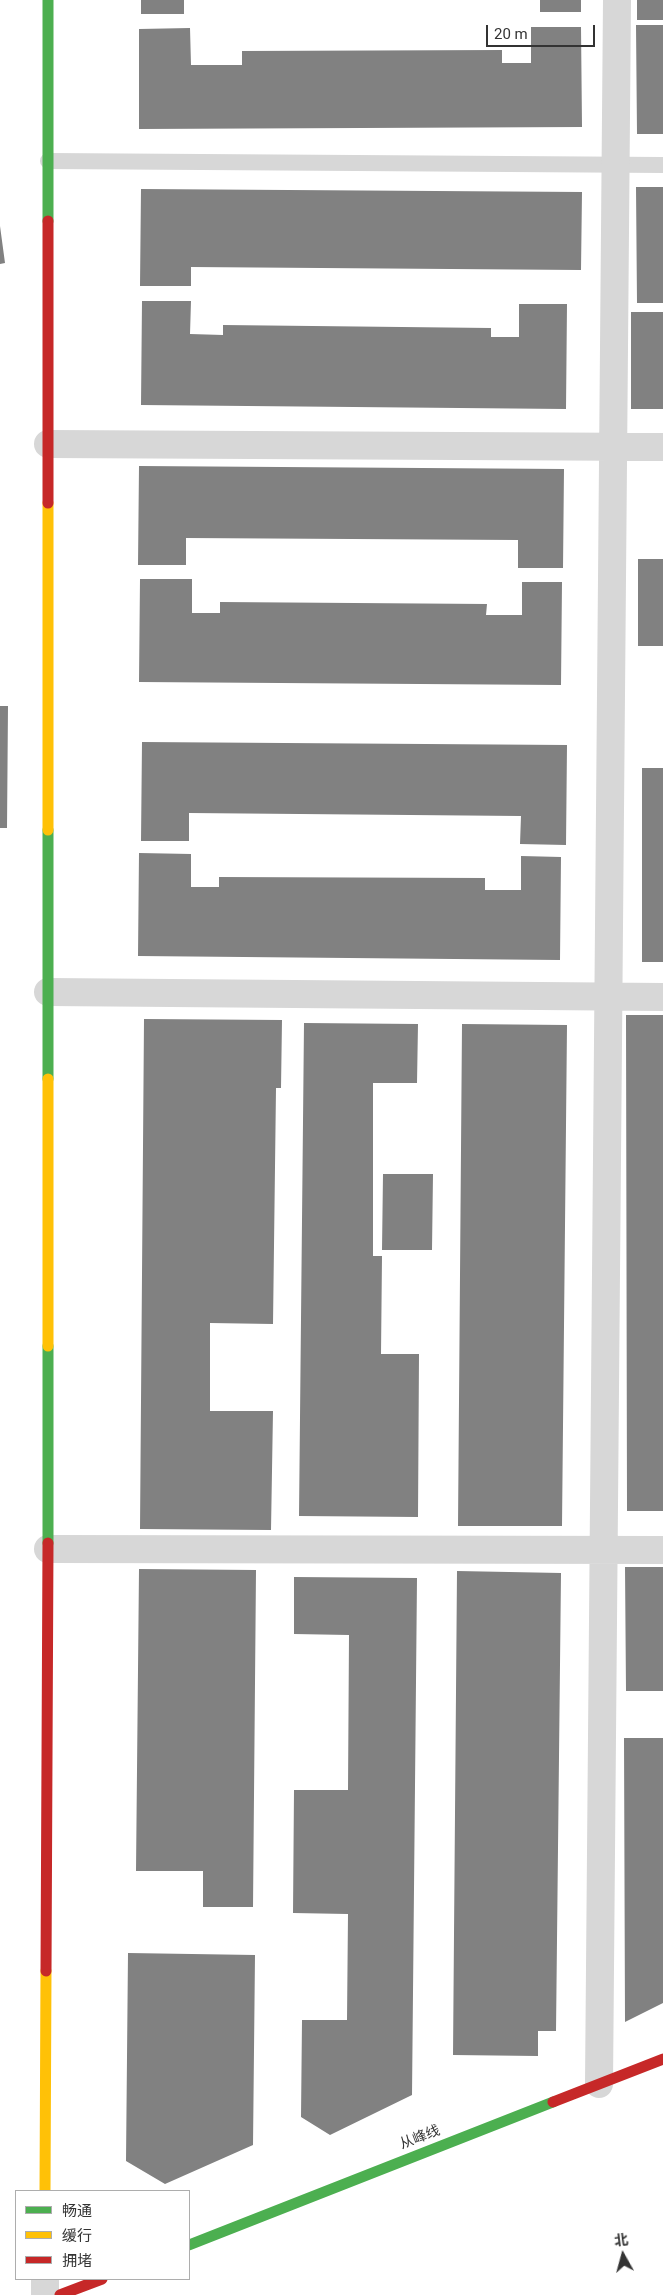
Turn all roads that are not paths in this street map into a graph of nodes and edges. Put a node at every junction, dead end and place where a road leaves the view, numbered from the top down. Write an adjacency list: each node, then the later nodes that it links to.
1 (48, 0): 3 (street)
2 (617, 0): 4 (street)
3 (48, 161): 4 (lane); 6 (street)
4 (616, 165): 5 (lane); 7 (street)
5 (663, 165)
6 (48, 444): 7 (street); 9 (street)
7 (613, 446): 8 (street); 10 (street)
8 (663, 446)
9 (48, 992): 10 (street); 12 (street)
10 (608, 997): 11 (street); 13 (street)
11 (663, 997)
12 (48, 1549): 13 (street); 17 (street)
13 (604, 1550): 14 (street); 16 (street)
14 (663, 1550)
15 (663, 2059): 16 (street, 从峰线)
16 (599, 2084): 18 (street, 从峰线)
17 (45, 2190)
18 (190, 2245)
19 (45, 2280): 21 (street)
20 (99, 2280): 22 (street)
21 (45, 2295)
22 (60, 2295)

